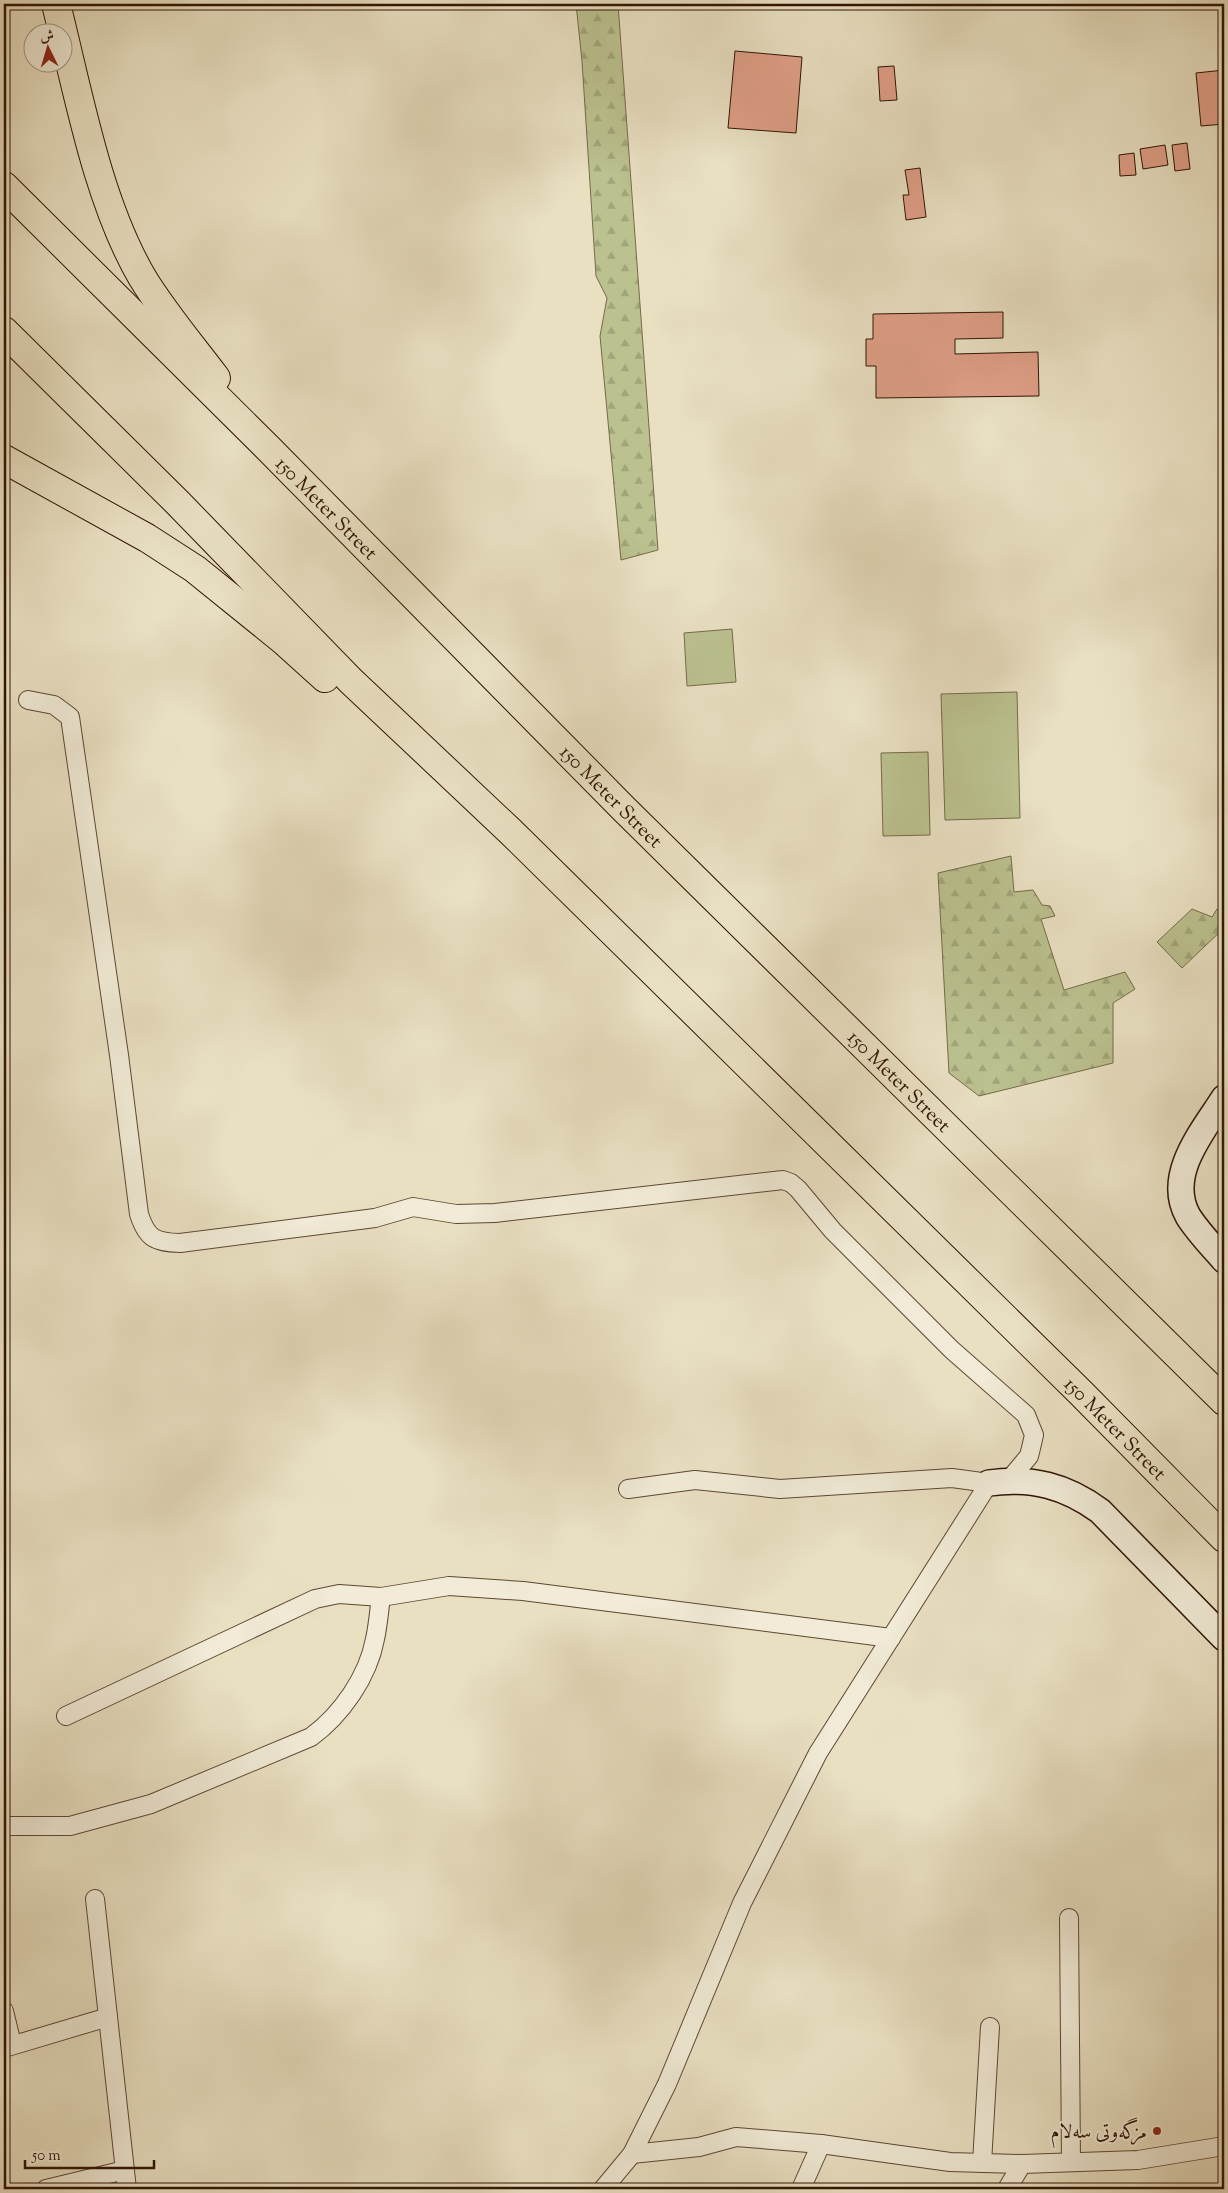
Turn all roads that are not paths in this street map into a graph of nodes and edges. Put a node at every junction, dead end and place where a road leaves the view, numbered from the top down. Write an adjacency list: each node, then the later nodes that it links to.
1 (56, 4): 4 (highway)
2 (4, 186): 4 (highway, 150 Meter Street)
3 (4, 331): 7 (highway, 150 Meter Street)
4 (268, 448): 10 (highway, 150 Meter Street)
5 (4, 459): 7 (highway)
6 (28, 700): 11 (street)
7 (510, 831): 13 (highway, 150 Meter Street)
8 (1224, 1098): 9 (street)
9 (1224, 1260)
10 (1224, 1401)
11 (999, 1482): 12 (street); 15 (street); 16 (street)
12 (628, 1489)
13 (1224, 1538)
14 (381, 1597): 15 (street); 17 (street); 18 (street)
15 (891, 1638): 27 (street)
16 (1224, 1638)
17 (66, 1716)
18 (4, 1826)
19 (95, 1899): 22 (street)
20 (1069, 1918): 28 (street)
21 (4, 2011): 24 (street)
22 (108, 2017): 24 (street); 31 (street)
23 (990, 2027): 29 (street)
24 (8, 2046)
25 (821, 2144): 27 (street); 29 (street); 35 (street)
26 (1224, 2146): 28 (street)
27 (632, 2154): 34 (street)
28 (1071, 2162): 30 (street)
29 (982, 2163): 30 (street)
30 (1022, 2164): 36 (street)
31 (125, 2170): 32 (street); 33 (street)
32 (46, 2189)
33 (127, 2189)
34 (603, 2189)
35 (801, 2189)
36 (1007, 2189)

